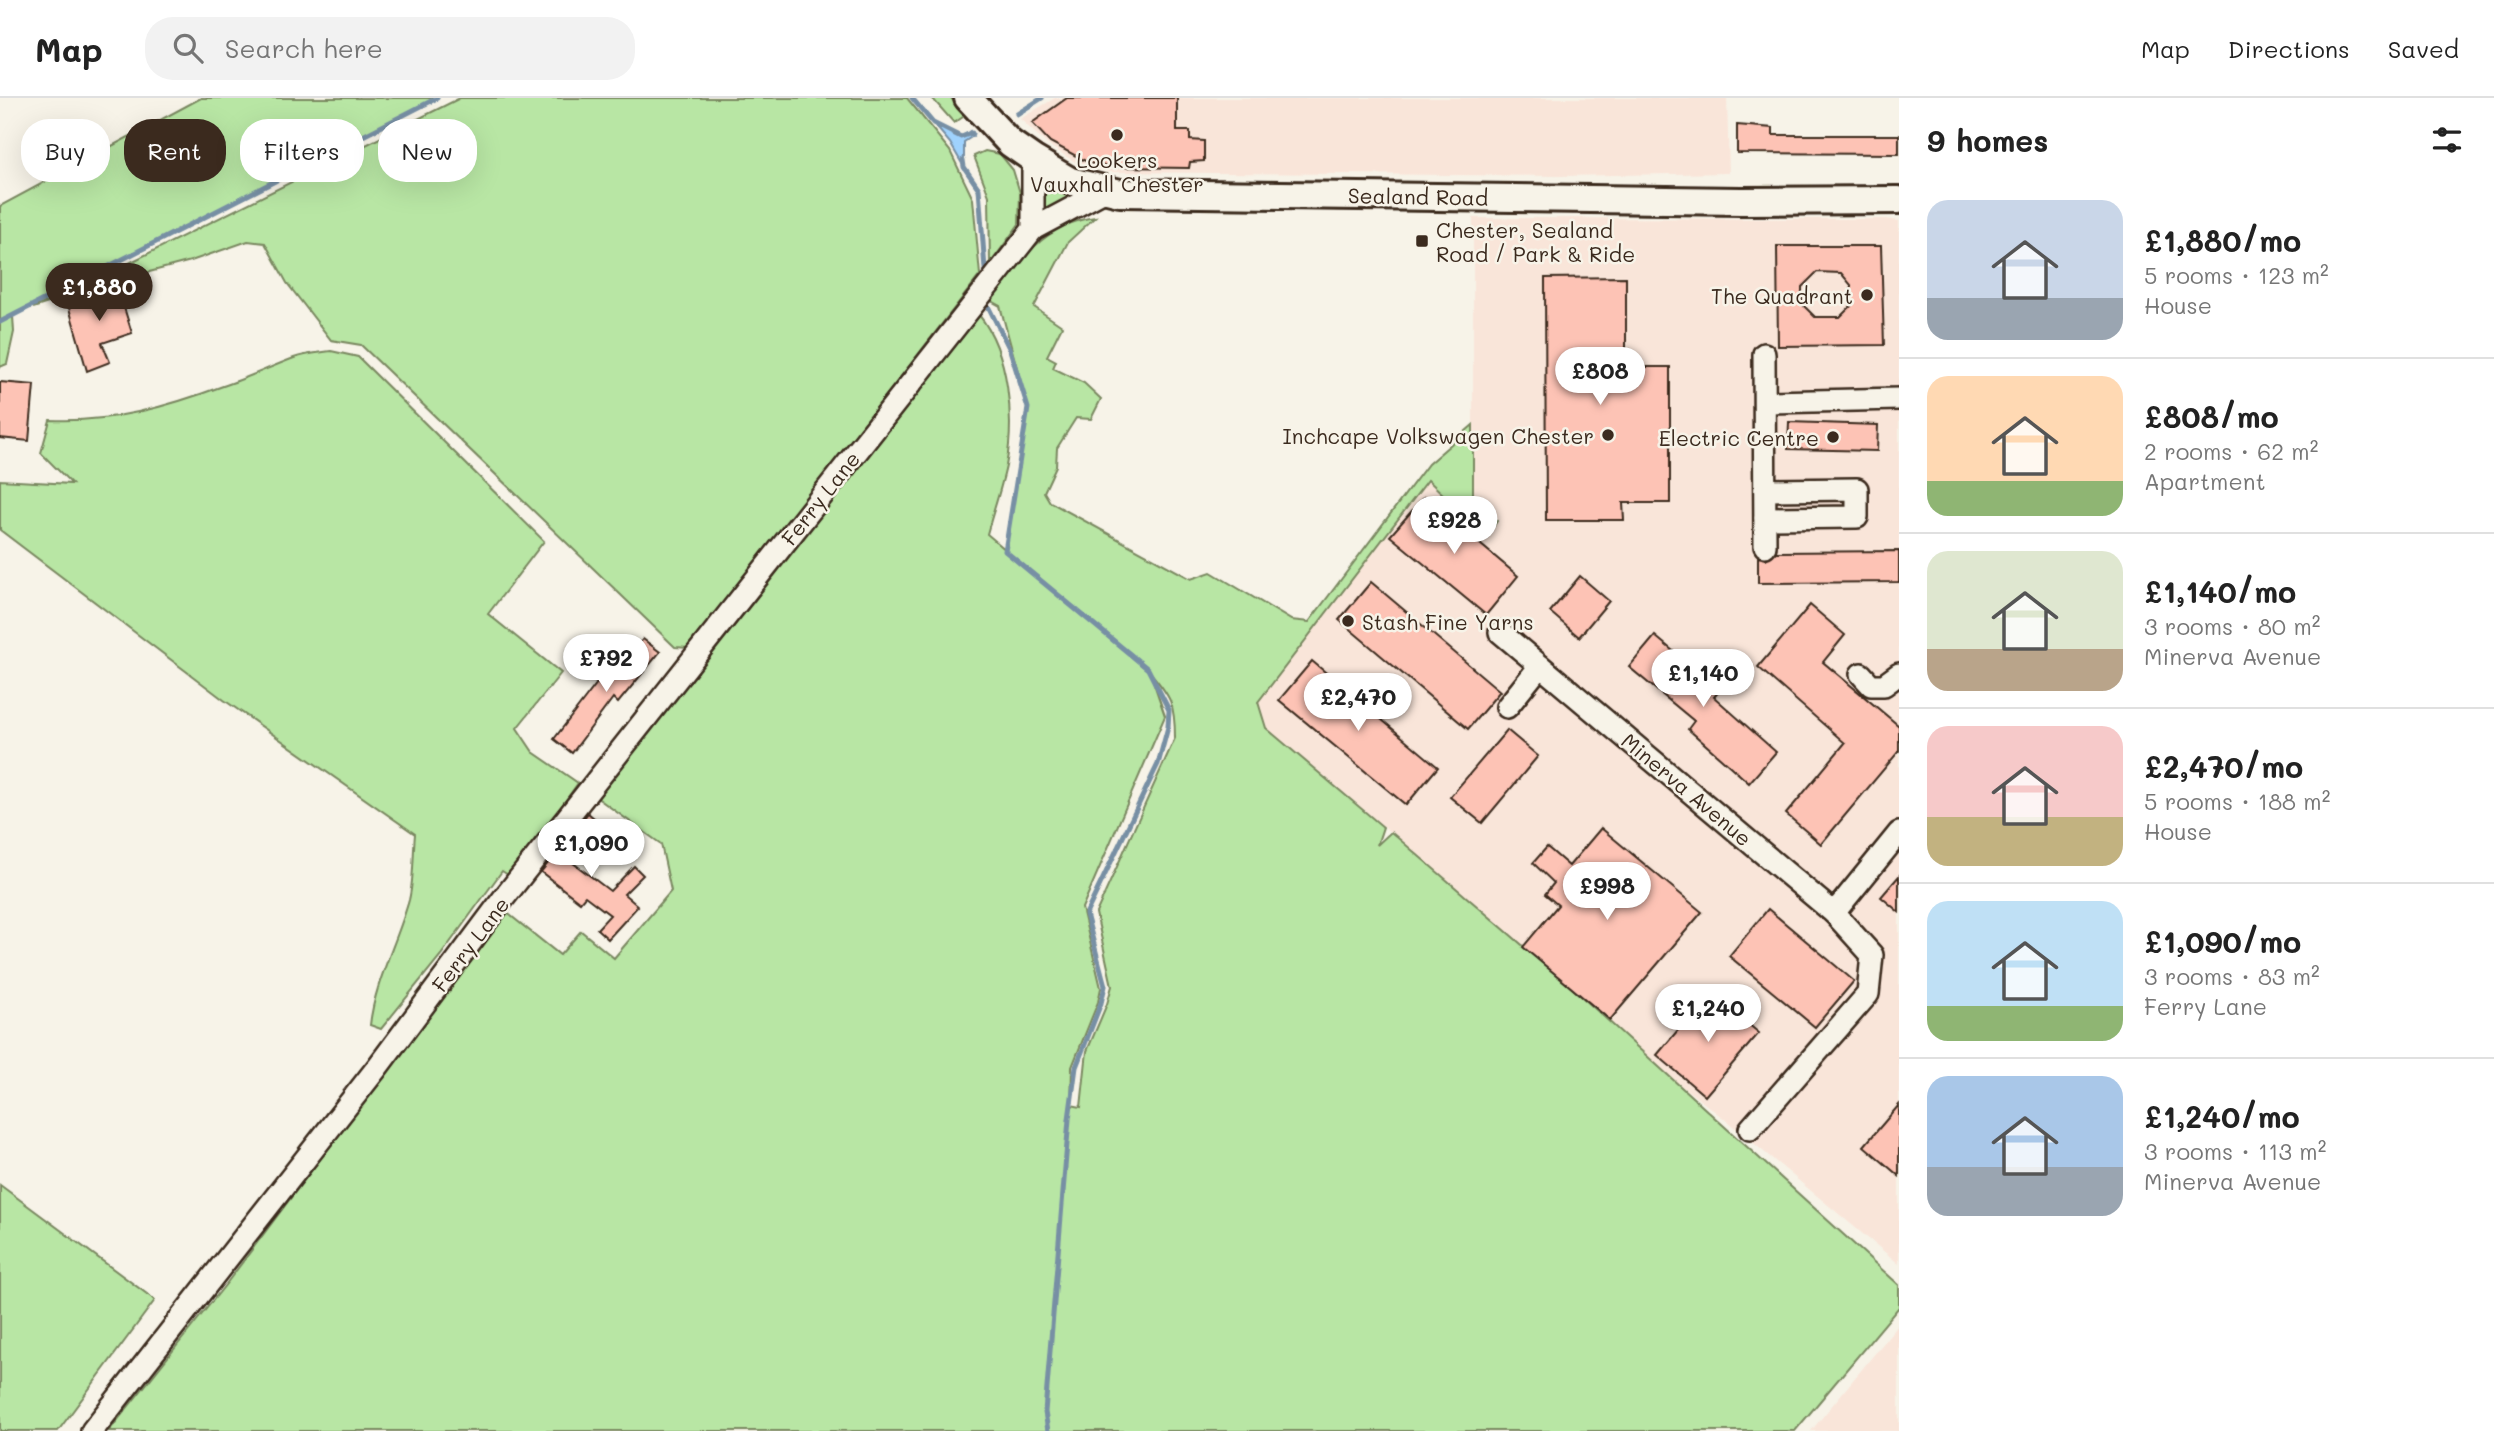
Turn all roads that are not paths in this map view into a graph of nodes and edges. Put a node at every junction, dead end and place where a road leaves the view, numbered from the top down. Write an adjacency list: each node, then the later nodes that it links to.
1 (968, 98): 2 (main road, Sealand Road)
2 (1033, 159): 3 (main road, Sealand Road); 5 (street)
3 (1106, 190): 4 (main road, Sealand Road); 5 (street, Ferry Lane)
4 (1899, 200)
5 (1033, 229): 20 (street, Ferry Lane)
6 (1764, 354): 8 (street)
7 (1899, 399): 8 (street)
8 (1765, 402): 9 (street)
9 (1765, 490): 10 (street); 10 (street)
10 (1765, 518): 11 (street)
11 (1765, 546)
12 (1500, 632): 13 (street, Minerva Avenue)
13 (1540, 666): 16 (street); 18 (street, Minerva Avenue)
14 (1861, 674): 15 (street)
15 (1899, 674)
16 (1507, 707)
17 (1899, 833): 18 (street)
18 (1834, 913): 19 (street, Minerva Avenue)
19 (1750, 1129)
20 (92, 1431)

